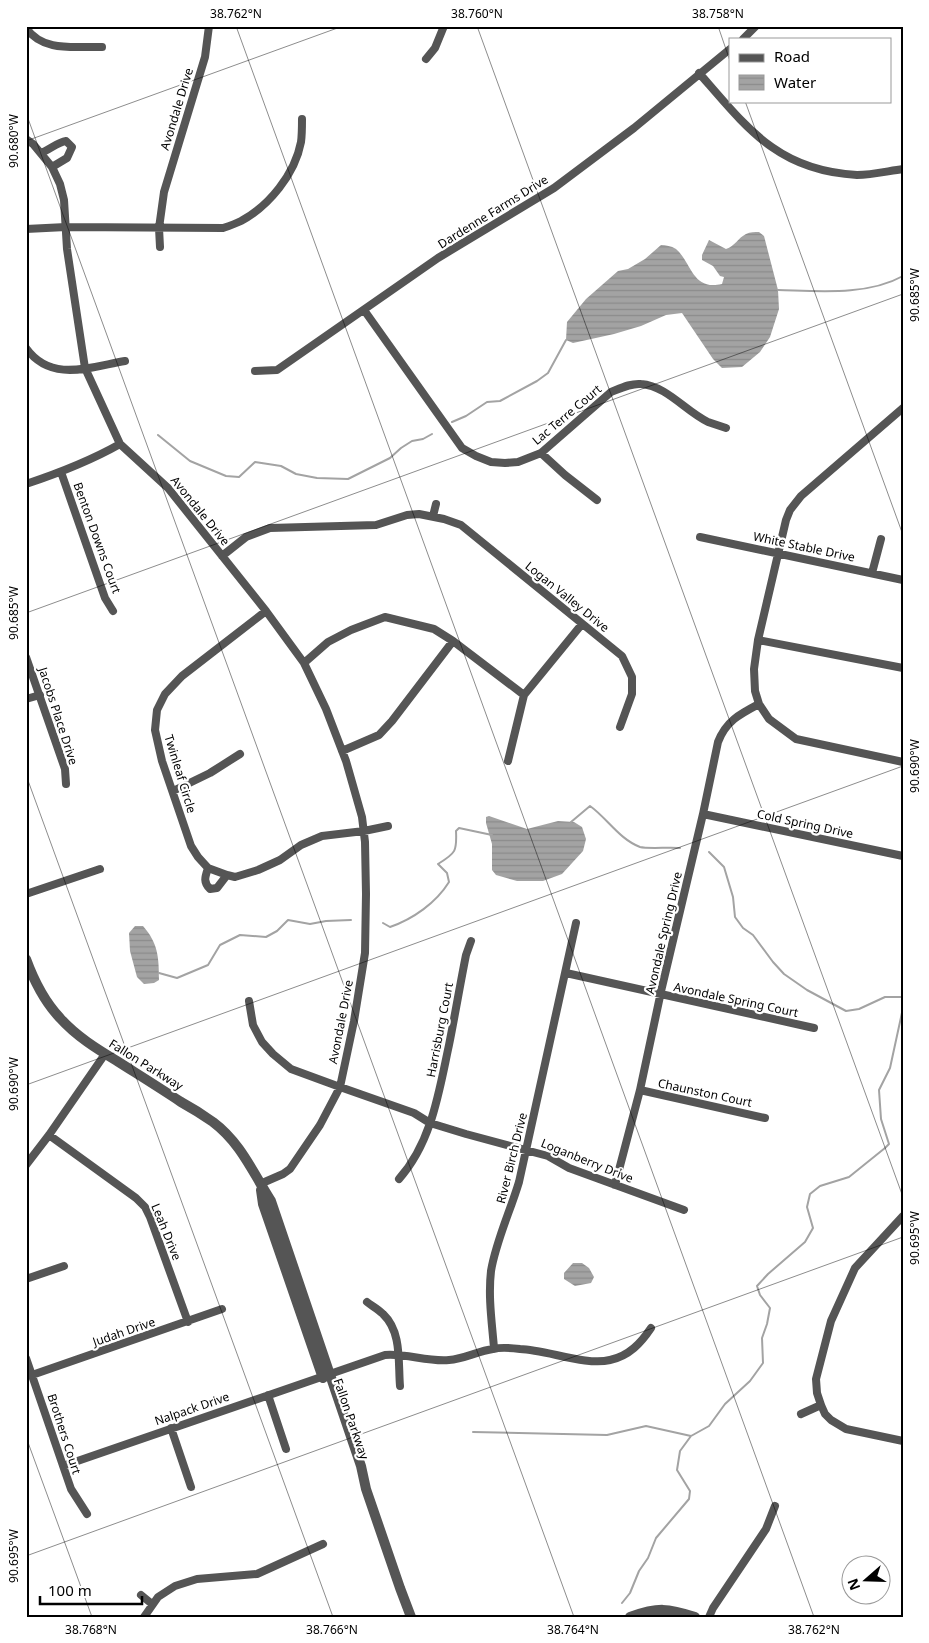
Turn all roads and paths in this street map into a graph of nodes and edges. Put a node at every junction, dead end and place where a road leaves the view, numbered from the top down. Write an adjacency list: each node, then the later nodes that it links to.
1 (209, 26): 16 (street, Avondale Drive)
2 (444, 26): 8 (street)
3 (756, 26): 5 (street)
4 (26, 28): 6 (street)
5 (744, 38)
6 (102, 47)
7 (729, 50): 9 (street, Dardenne Farms Drive)
8 (426, 59)
9 (699, 74): 14 (street); 19 (street, Dardenne Farms Drive)
10 (302, 119): 16 (street)
11 (26, 139): 12 (street, Avondale Drive)
12 (41, 153): 13 (street, Avondale Drive); 13 (street)
13 (52, 167): 15 (street, Avondale Drive)
14 (903, 169)
15 (66, 227): 16 (street); 17 (street); 22 (street, Avondale Drive)
16 (159, 228): 18 (street, Avondale Drive)
17 (26, 229)
18 (160, 247)
19 (364, 310): 23 (street, Dardenne Farms Drive); 27 (street, Lac Terre Court)
20 (26, 348): 22 (street)
21 (125, 361): 22 (street)
22 (84, 368): 26 (street, Avondale Drive)
23 (255, 371)
24 (903, 408): 35 (street)
25 (726, 428): 27 (street, Lac Terre Court)
26 (120, 444): 28 (street); 36 (street, Avondale Drive)
27 (541, 453): 30 (street)
28 (61, 472): 29 (street); 39 (street, Benton Downs Court)
29 (26, 484)
30 (597, 500)
31 (436, 504): 32 (street)
32 (433, 516): 36 (street, Logan Valley Drive); 41 (street, Logan Valley Drive)
33 (700, 537): 35 (street, White Stable Drive)
34 (881, 539): 37 (street)
35 (778, 554): 37 (street, White Stable Drive); 42 (street)
36 (222, 556): 40 (street, Avondale Drive)
37 (872, 573): 38 (street, White Stable Drive)
38 (903, 580)
39 (113, 611)
40 (266, 611): 45 (street, Avondale Drive); 57 (street, Twinleaf Circle)
41 (582, 624): 48 (street); 51 (street, Logan Valley Drive)
42 (758, 640): 46 (street); 50 (street)
43 (453, 641): 45 (street); 48 (street); 52 (street)
44 (26, 657): 47 (street, Jacobs Place Drive)
45 (304, 663): 52 (street, Avondale Drive)
46 (903, 668)
47 (40, 695): 49 (street); 56 (street, Jacobs Place Drive)
48 (524, 695): 54 (street)
49 (26, 699)
50 (759, 704): 55 (street); 58 (street, Avondale Spring Drive)
51 (620, 727)
52 (342, 751): 60 (street, Avondale Drive)
53 (240, 754): 57 (street)
54 (508, 761)
55 (903, 762)
56 (66, 784)
57 (173, 791): 62 (street, Twinleaf Circle)
58 (704, 814): 61 (street, Cold Spring Drive); 70 (street, Avondale Spring Drive)
59 (388, 826): 60 (street)
60 (364, 831): 64 (street, Twinleaf Circle); 74 (street, Avondale Drive)
61 (903, 856)
62 (208, 868): 64 (street, Twinleaf Circle); 64 (street, Twinleaf Circle)
63 (100, 869): 65 (street)
64 (227, 875)
65 (26, 894)
66 (576, 923): 69 (street, River Birch Drive)
67 (471, 941): 77 (street, Harrisburg Court)
68 (26, 959): 73 (street, Fallon Parkway)
69 (566, 973): 70 (street, Avondale Spring Court); 79 (street, River Birch Drive)
70 (661, 995): 72 (street, Avondale Spring Court); 75 (street, Avondale Spring Drive)
71 (248, 1002): 74 (street, Loganberry Drive)
72 (814, 1028)
73 (105, 1054): 78 (street); 82 (street, Fallon Parkway)
74 (340, 1087): 77 (street, Loganberry Drive); 82 (street, Avondale Drive)
75 (640, 1090): 76 (street, Chaunston Court); 83 (street, Avondale Spring Drive)
76 (765, 1118)
77 (430, 1123): 79 (street, Loganberry Drive); 81 (street, Harrisburg Court)
78 (49, 1135): 80 (street); 90 (street, Leah Drive)
79 (526, 1149): 83 (street, Loganberry Drive); 92 (street, River Birch Drive)
80 (26, 1165)
81 (399, 1179)
82 (260, 1184): 96 (street, Fallon Parkway)
83 (615, 1185): 84 (street, Loganberry Drive)
84 (684, 1210)
85 (903, 1216): 99 (street)
86 (64, 1266): 87 (street)
87 (26, 1279)
88 (367, 1302): 93 (street)
89 (222, 1310): 90 (street, Judah Drive)
90 (188, 1322): 95 (street, Judah Drive)
91 (651, 1328): 92 (street, Nalpack Drive)
92 (494, 1348): 93 (street, Nalpack Drive)
93 (398, 1354): 96 (street, Nalpack Drive); 97 (street)
94 (26, 1358): 95 (street, Brothers Court)
95 (32, 1375): 104 (street, Brothers Court)
96 (326, 1375): 98 (street, Nalpack Drive); 113 (street, Fallon Parkway)
97 (400, 1386)
98 (268, 1394): 101 (street, Nalpack Drive); 103 (street)
99 (820, 1405): 100 (street); 102 (street)
100 (801, 1414)
101 (171, 1428): 104 (street, Nalpack Drive); 105 (street)
102 (903, 1441)
103 (286, 1449)
104 (63, 1466): 107 (street, Brothers Court)
105 (191, 1487)
106 (775, 1506): 116 (street)
107 (87, 1514)
108 (323, 1544): 110 (street)
109 (141, 1595): 110 (street)
110 (152, 1604): 112 (street)
111 (691, 1615): 114 (street); 115 (street)
112 (144, 1617)
113 (411, 1617)
114 (630, 1617)
115 (657, 1617)
116 (709, 1617)

